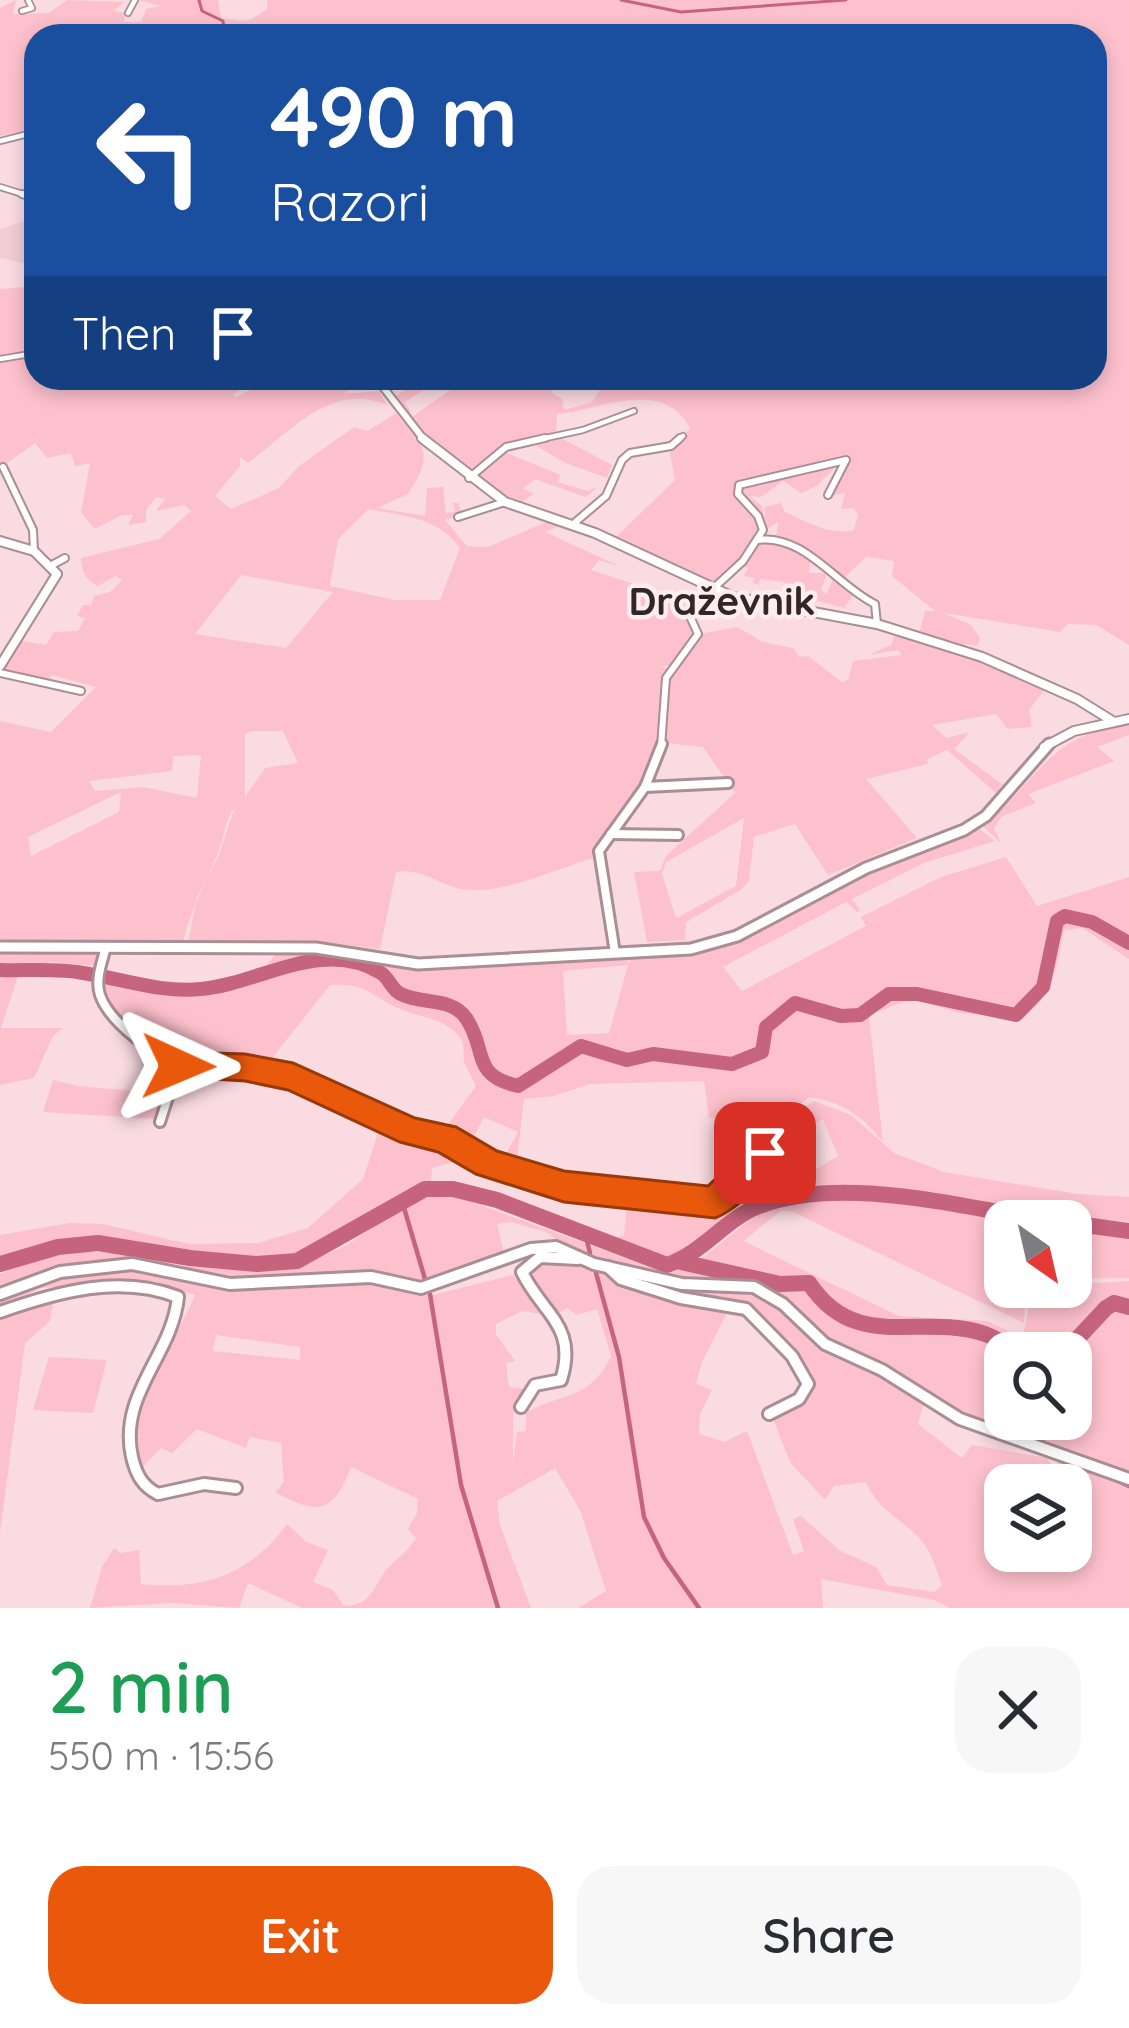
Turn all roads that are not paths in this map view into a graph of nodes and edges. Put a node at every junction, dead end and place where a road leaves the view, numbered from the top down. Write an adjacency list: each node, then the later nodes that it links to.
1 (30, 0): 3 (street); 4 (street)
2 (135, 0): 5 (street)
3 (38, 7)
4 (22, 11)
5 (128, 13)
6 (383, 390): 10 (street)
7 (634, 411): 10 (street)
8 (683, 436): 14 (street)
9 (3, 467): 17 (street)
10 (470, 478): 12 (street)
11 (828, 495): 15 (street)
12 (505, 502): 13 (street); 14 (street)
13 (458, 517)
14 (572, 525): 20 (street)
15 (757, 540): 20 (street); 21 (street)
16 (0, 542): 17 (street)
17 (34, 551): 19 (street)
18 (65, 558): 19 (street)
19 (52, 565): 22 (street)
20 (714, 590): 21 (street); 27 (street)
21 (877, 624): 25 (street)
22 (0, 669): 23 (street)
23 (81, 691)
24 (1129, 719): 25 (street)
25 (1114, 722): 32 (street)
26 (728, 783): 27 (street)
27 (645, 787): 28 (street)
28 (609, 834): 29 (street); 32 (street)
29 (678, 835)
30 (0, 947): 31 (street)
31 (106, 947): 32 (street); 33 (street)
32 (615, 955)
33 (178, 1066): 34 (street); 35 (street)
34 (160, 1122)
35 (765, 1153)
36 (580, 1258): 37 (street); 38 (street); 40 (street)
37 (607, 1266): 41 (street); 42 (street)
38 (0, 1294)
39 (0, 1312): 43 (street)
40 (521, 1407)
41 (769, 1414)
42 (1129, 1479)
43 (236, 1488)

